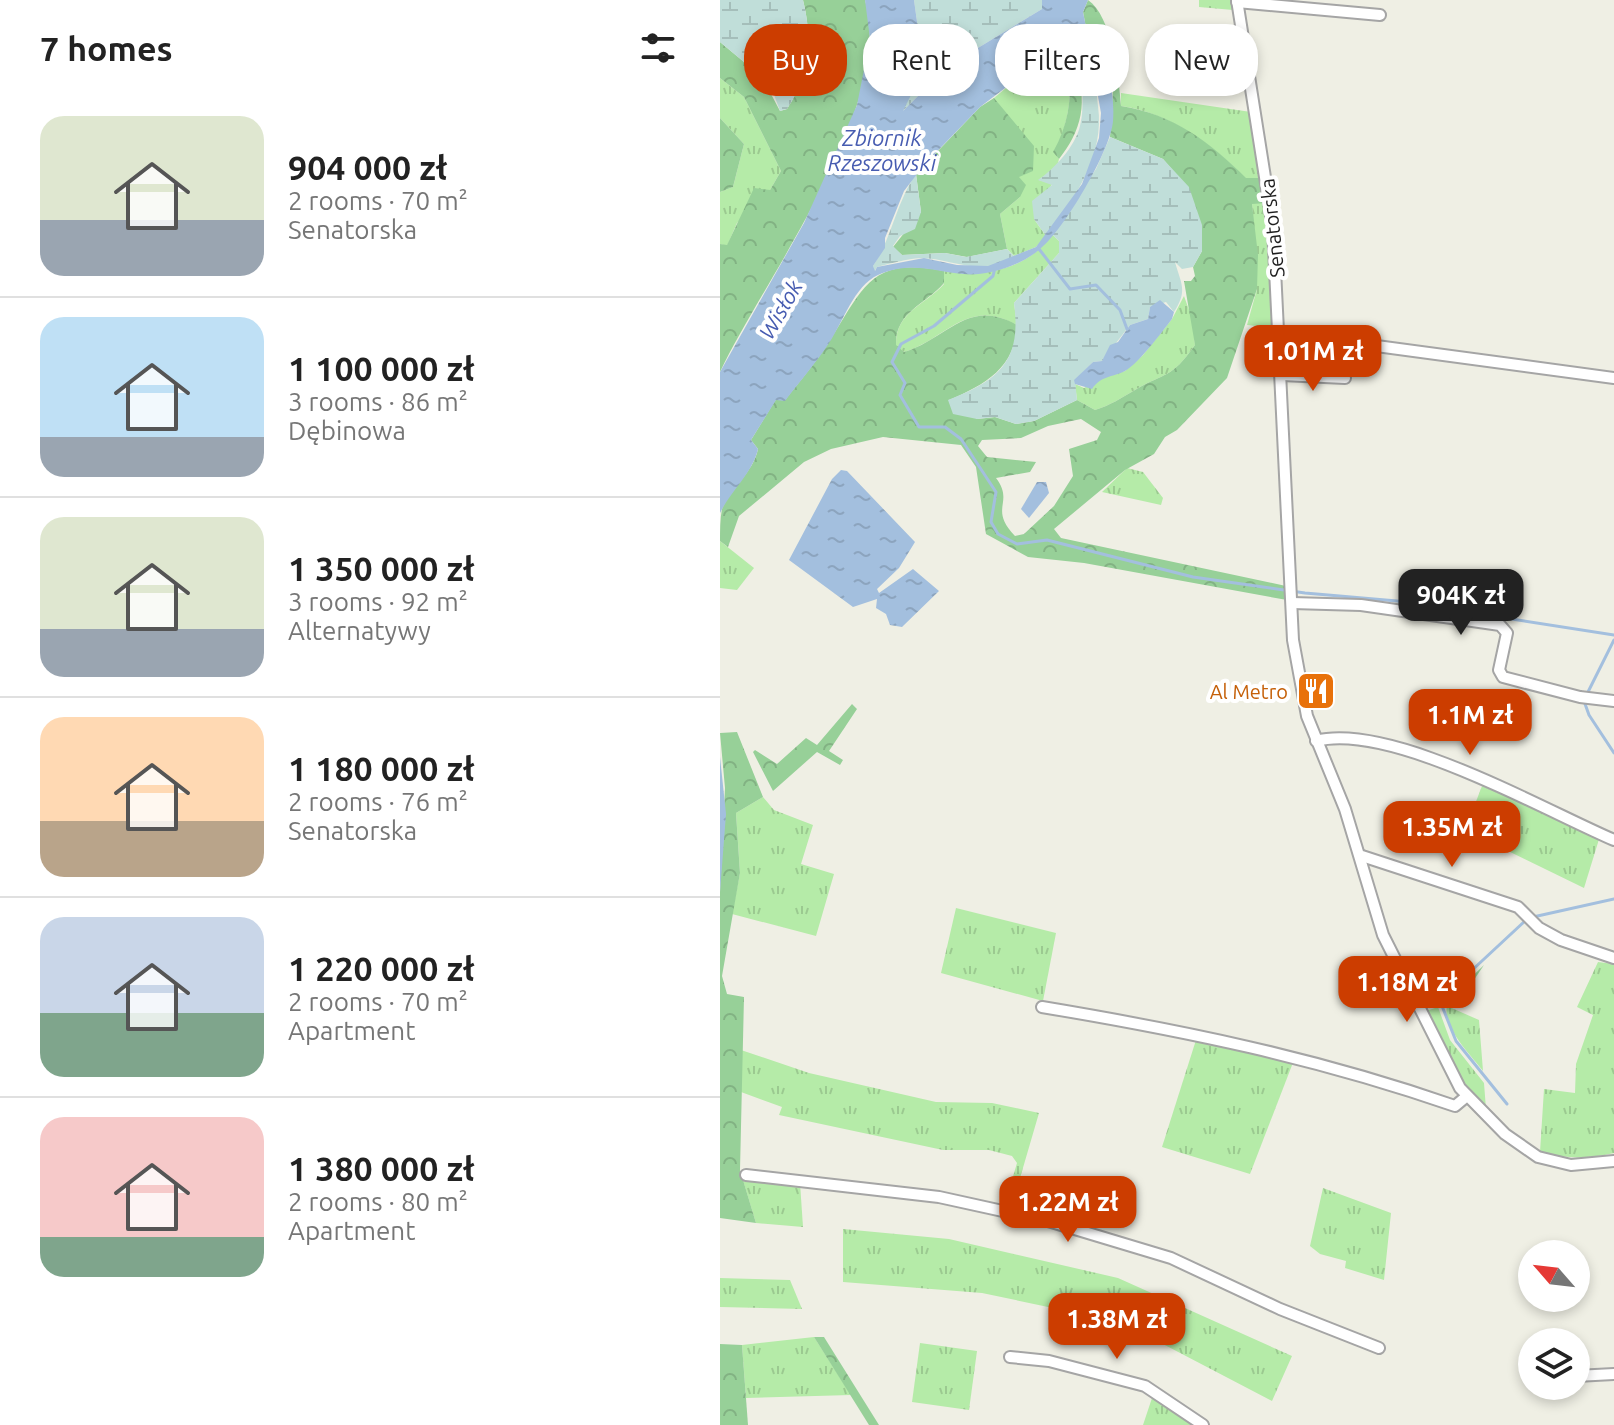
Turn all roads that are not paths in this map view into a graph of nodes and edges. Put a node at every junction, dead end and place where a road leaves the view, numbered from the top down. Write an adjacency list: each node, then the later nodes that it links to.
1 (1237, 1): 2 (street); 3 (street, Senatorska)
2 (1380, 15)
3 (1280, 333): 4 (street, Senatorska); 6 (street)
4 (1282, 375): 5 (street); 7 (street, Senatorska)
5 (1345, 378)
6 (1614, 378)
7 (1292, 603): 8 (street); 9 (street, Senatorska)
8 (1614, 701)
9 (1316, 741): 10 (street); 11 (street, Senatorska)
10 (1614, 840)
11 (1362, 856): 12 (street); 14 (street, Senatorska)
12 (1614, 958)
13 (1042, 1007): 14 (street)
14 (1467, 1096): 15 (street, Senatorska)
15 (1614, 1161)
16 (746, 1175): 17 (street)
17 (1379, 1348)
18 (1010, 1357): 21 (street)
19 (1614, 1374): 20 (street)
20 (1590, 1375)
21 (1203, 1425)

